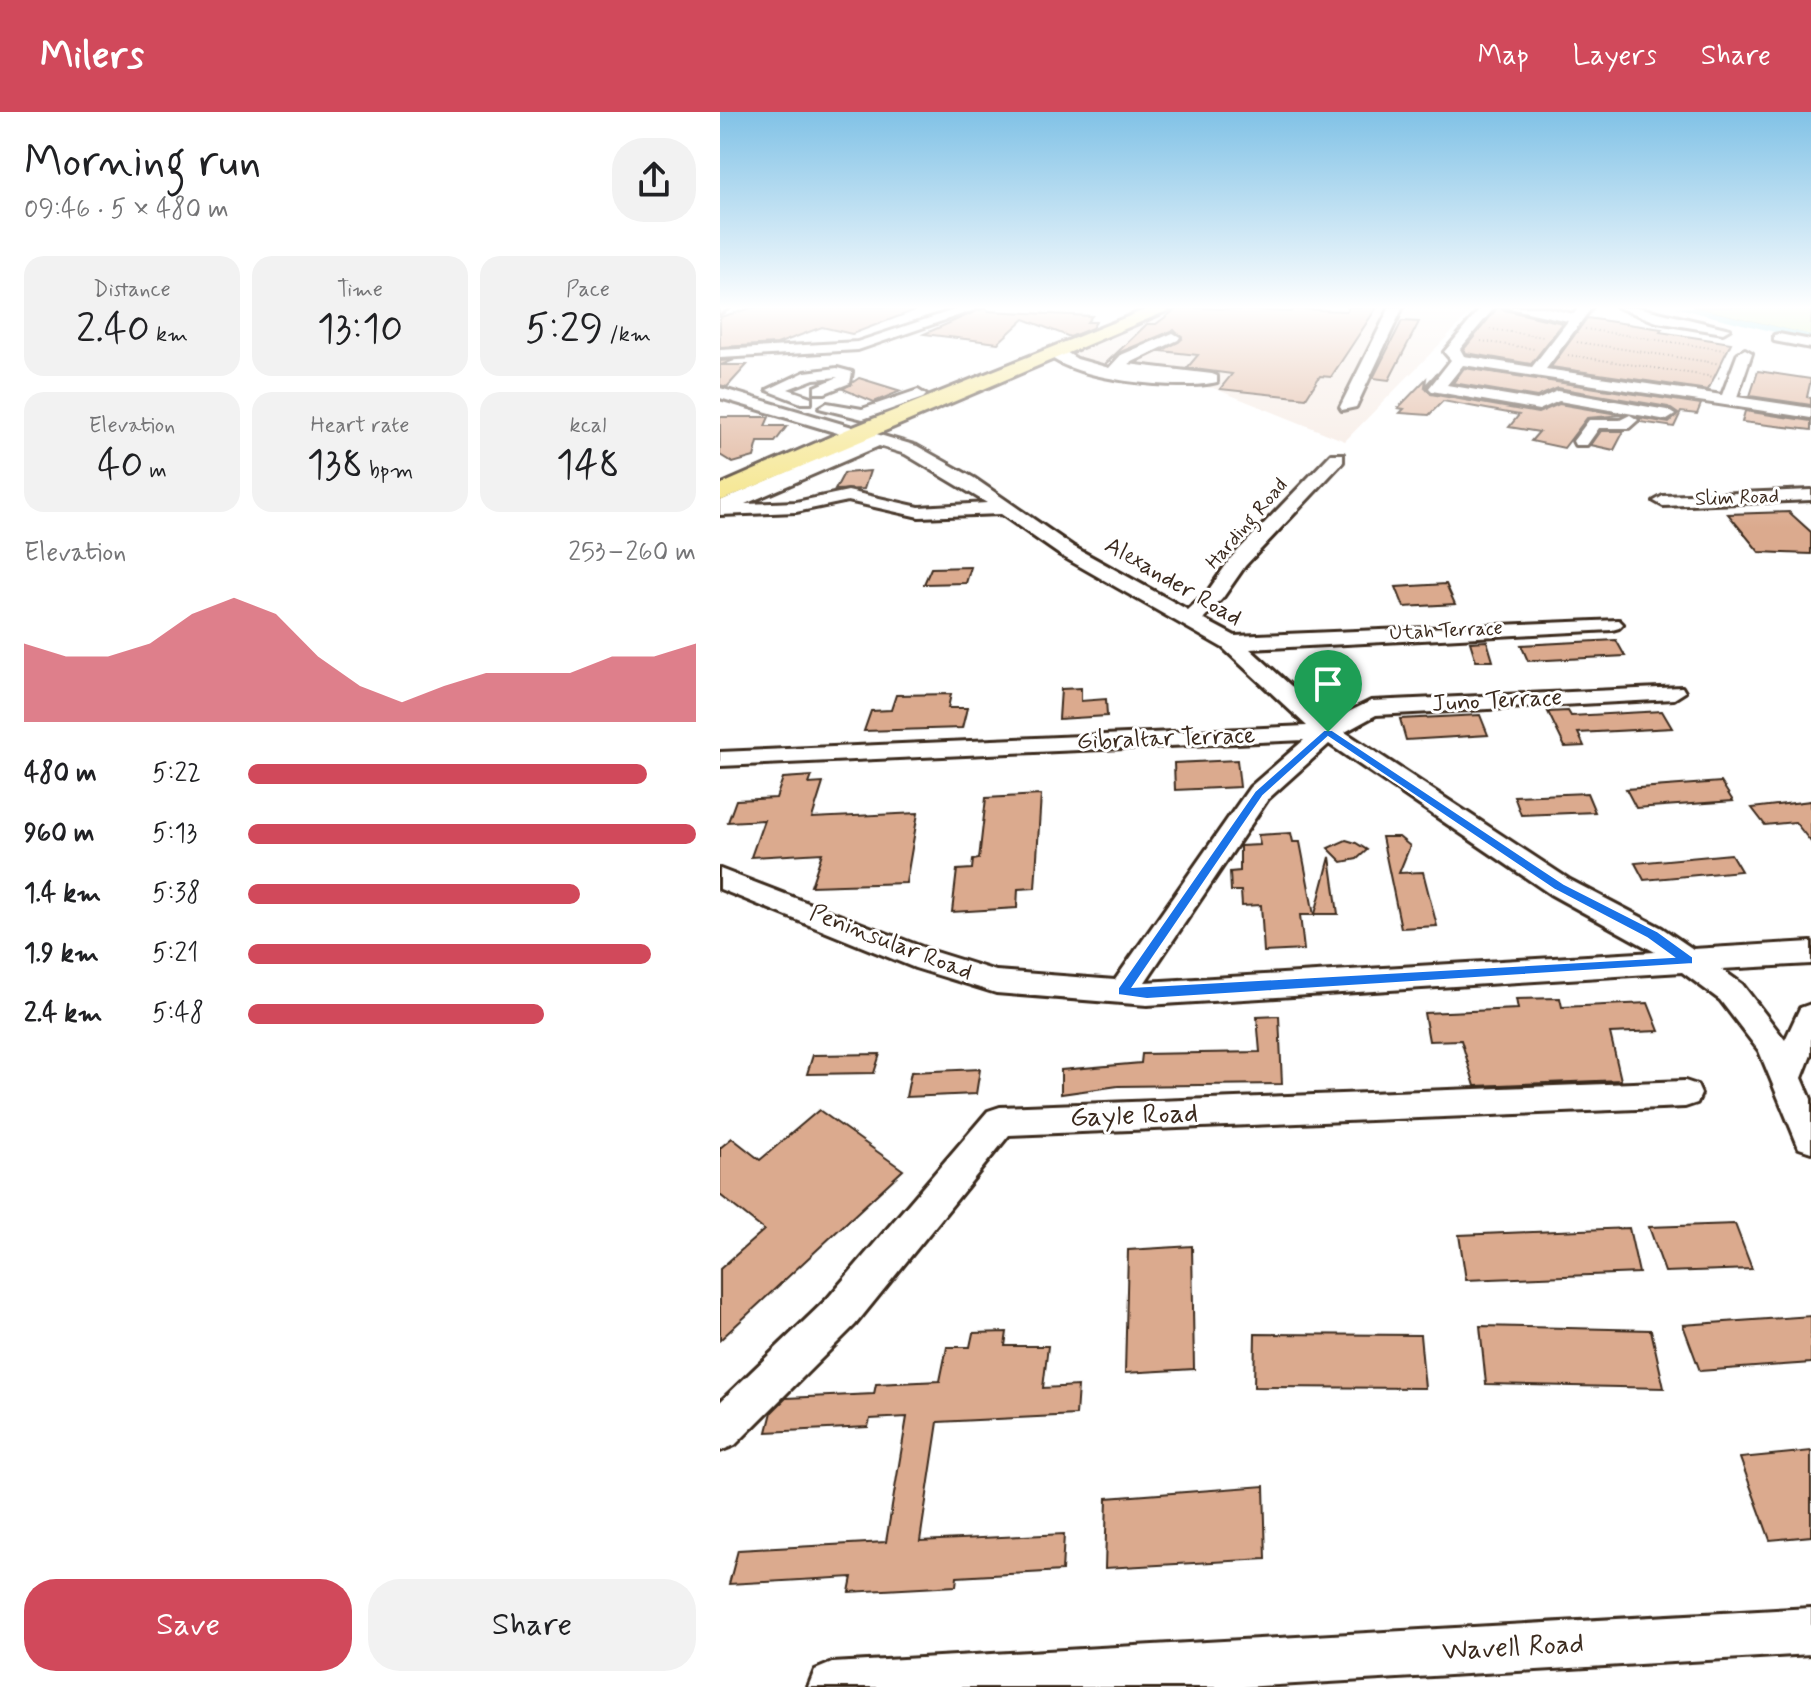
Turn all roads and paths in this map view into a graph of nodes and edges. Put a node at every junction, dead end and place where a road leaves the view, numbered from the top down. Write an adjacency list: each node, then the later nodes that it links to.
1 (968, 380): 8 (main road)
2 (1361, 380): 11 (street)
3 (1442, 380): 10 (street)
4 (1603, 380): 6 (street)
5 (1735, 380): 9 (street)
6 (1650, 388): 9 (street); 12 (street)
7 (720, 393): 14 (street, Alexander Road)
8 (921, 396): 14 (street); 17 (main road)
9 (1728, 400): 13 (street)
10 (1514, 402): 12 (street); 16 (street)
11 (1348, 407)
12 (1636, 410): 15 (street); 19 (street)
13 (1811, 413)
14 (795, 415): 17 (street, Alexander Road)
15 (1667, 415)
16 (1503, 416)
17 (855, 433): 18 (street, Alexander Road); 21 (main road)
18 (880, 440): 24 (street, Alexander Road); 25 (street)
19 (1581, 441)
20 (1337, 458): 26 (street, Harding Road)
21 (720, 494)
22 (1811, 495): 23 (street, Slim Road)
23 (1663, 501)
24 (1006, 508): 25 (street); 26 (street, Alexander Road)
25 (720, 509)
26 (1190, 620): 28 (street, Alexander Road)
27 (1612, 624): 28 (street, Utah Terrace)
28 (1231, 643): 30 (street, Alexander Road)
29 (1674, 692): 30 (street, Juno Terrace)
30 (1328, 732): 31 (street, Gibraltar Terrace); 34 (street, Alexander Road); 35 (street, Gibraltar Terrace)
31 (720, 759)
32 (720, 878): 35 (street, Peninsular Road)
33 (1811, 953): 34 (street)
34 (1689, 961): 35 (street, Peninsular Road); 37 (street, Alexander Road)
35 (1123, 992)
36 (1811, 1016): 37 (street)
37 (1786, 1077): 39 (street, Alexander Road)
38 (1685, 1094): 40 (street, Gayle Road)
39 (1811, 1138)
40 (720, 1430)
41 (1811, 1631): 42 (street, Wavell Road)
42 (832, 1687)

